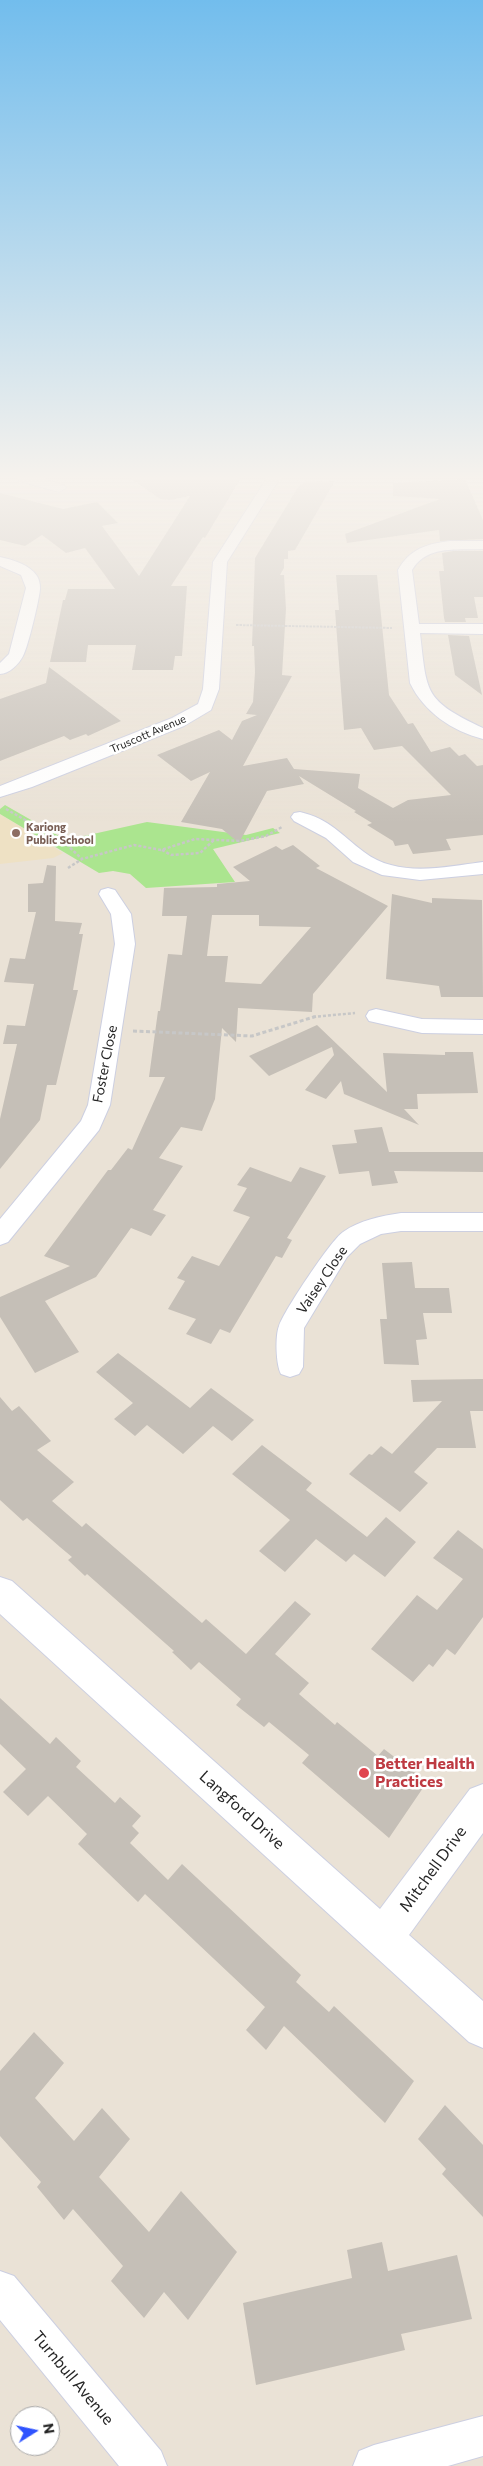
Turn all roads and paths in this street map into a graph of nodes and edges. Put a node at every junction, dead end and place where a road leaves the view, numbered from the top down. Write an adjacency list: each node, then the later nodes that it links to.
1 (32, 593): 7 (street)
2 (217, 593): 4 (street, Truscott Avenue)
3 (408, 593): 5 (street)
4 (215, 624): 5 (path); 9 (street, Truscott Avenue)
5 (412, 628): 6 (street); 8 (street)
6 (483, 628)
7 (2, 670)
8 (483, 734)
9 (0, 792)
10 (0, 806): 14 (path)
11 (300, 817): 12 (path); 16 (street)
12 (215, 840): 13 (path); 13 (path)
13 (161, 850): 14 (path)
14 (82, 859): 15 (path)
15 (68, 868)
16 (483, 868)
17 (108, 894): 20 (street, Foster Close)
18 (376, 1016): 19 (street); 20 (path)
19 (483, 1027)
20 (112, 1030): 22 (street, Foster Close)
21 (483, 1222): 23 (street, Vaisey Close)
22 (0, 1236)
23 (290, 1367)
24 (0, 1592): 26 (street, Langford Drive)
25 (483, 1802): 26 (street, Mitchell Drive)
26 (384, 1937): 27 (street, Langford Drive)
27 (483, 2028)
28 (0, 2290): 30 (street, Turnbull Avenue)
29 (483, 2436): 31 (street)
30 (146, 2466)
31 (374, 2466)

